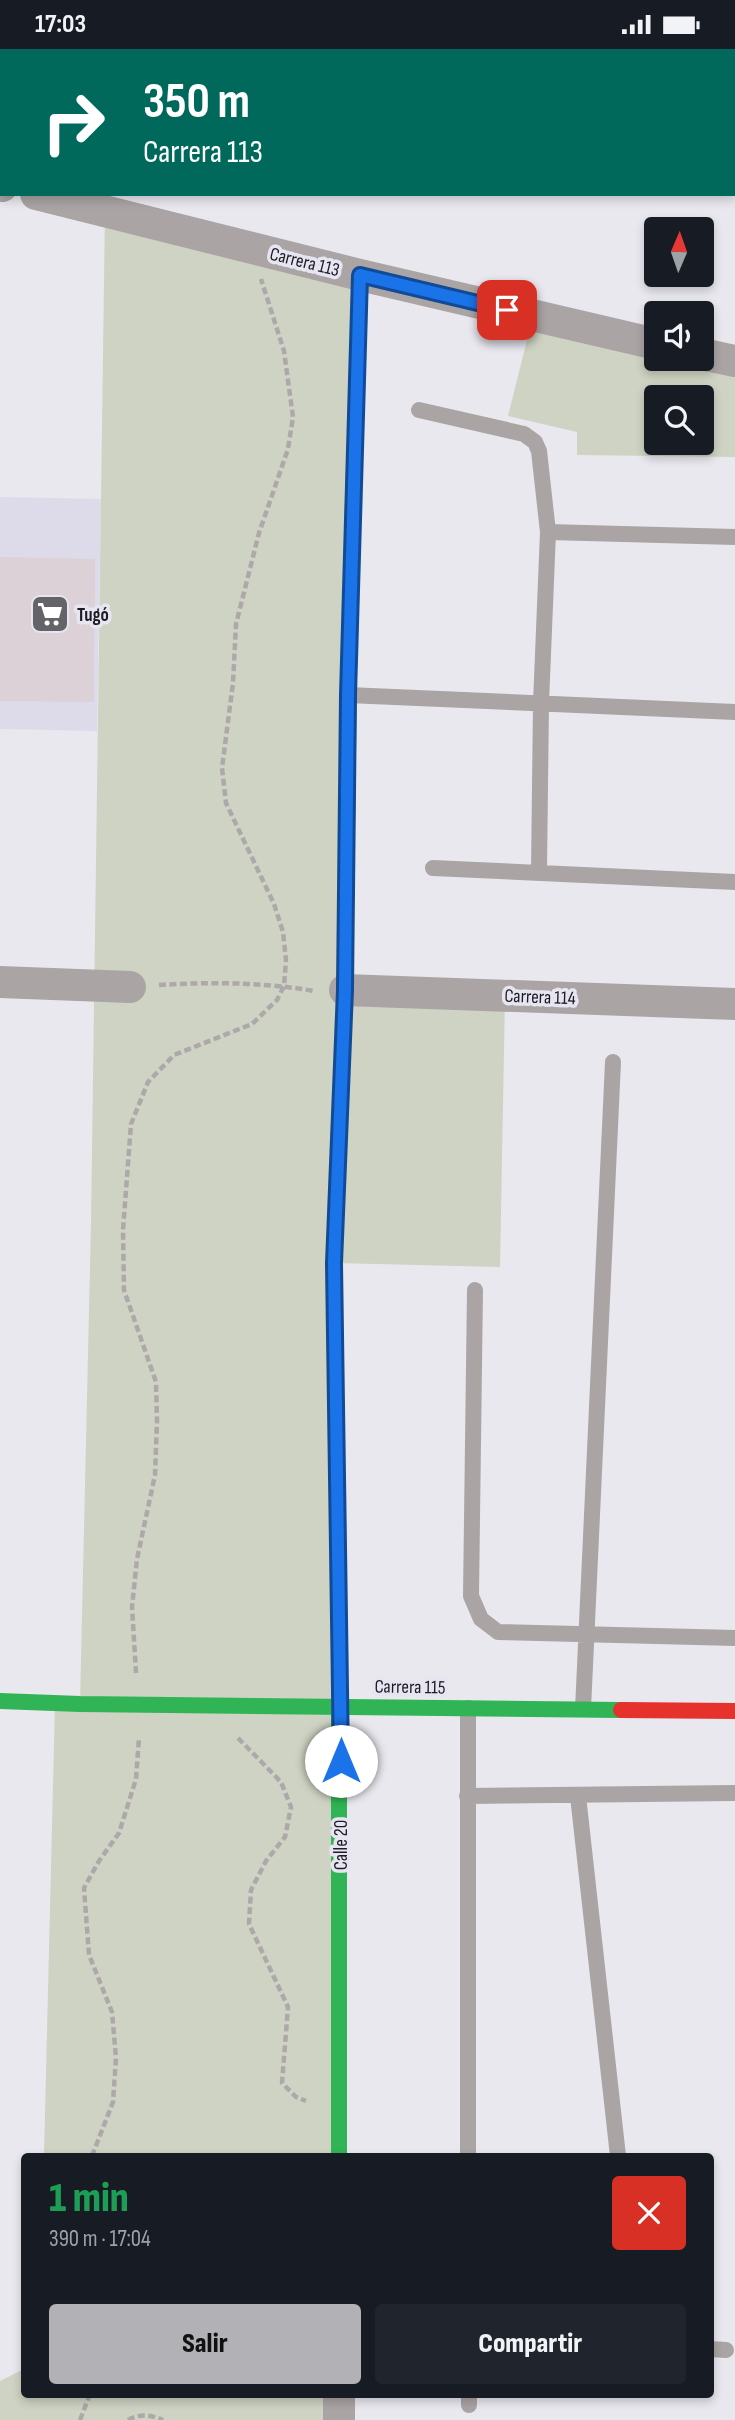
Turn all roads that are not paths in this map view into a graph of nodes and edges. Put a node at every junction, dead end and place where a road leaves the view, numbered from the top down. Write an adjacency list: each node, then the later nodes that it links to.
1 (44, 196): 2 (street, Carrera 113)
2 (360, 275): 3 (street, Carrera 113); 9 (street, Calle 20)
3 (644, 341)
4 (714, 357): 5 (street)
5 (735, 361)
6 (419, 410): 7 (lane)
7 (548, 532): 8 (lane); 10 (lane)
8 (735, 537)
9 (348, 695): 10 (lane); 17 (street, Calle 20)
10 (541, 703): 11 (lane); 13 (lane)
11 (735, 712)
12 (433, 868): 13 (lane)
13 (539, 871): 14 (lane)
14 (735, 882)
15 (0, 982): 16 (street)
16 (130, 987)
17 (345, 990): 18 (street, Carrera 114); 24 (street, Calle 20)
18 (735, 1004)
19 (613, 1062): 21 (lane)
20 (475, 1290): 21 (lane)
21 (586, 1635): 22 (lane); 26 (lane)
22 (735, 1638)
23 (0, 1701): 24 (street, Carrera 115)
24 (341, 1706): 25 (street, Carrera 115); 31 (street, Calle 20)
25 (468, 1708): 26 (street, Carrera 115); 29 (lane)
26 (583, 1709): 27 (street, Carrera 115)
27 (735, 1711)
28 (735, 1793): 30 (lane)
29 (467, 1796): 30 (lane); 32 (lane)
30 (578, 1796): 33 (lane)
31 (339, 2153)
32 (468, 2153)
33 (618, 2153)
34 (339, 2398): 35 (street)
35 (339, 2420)

